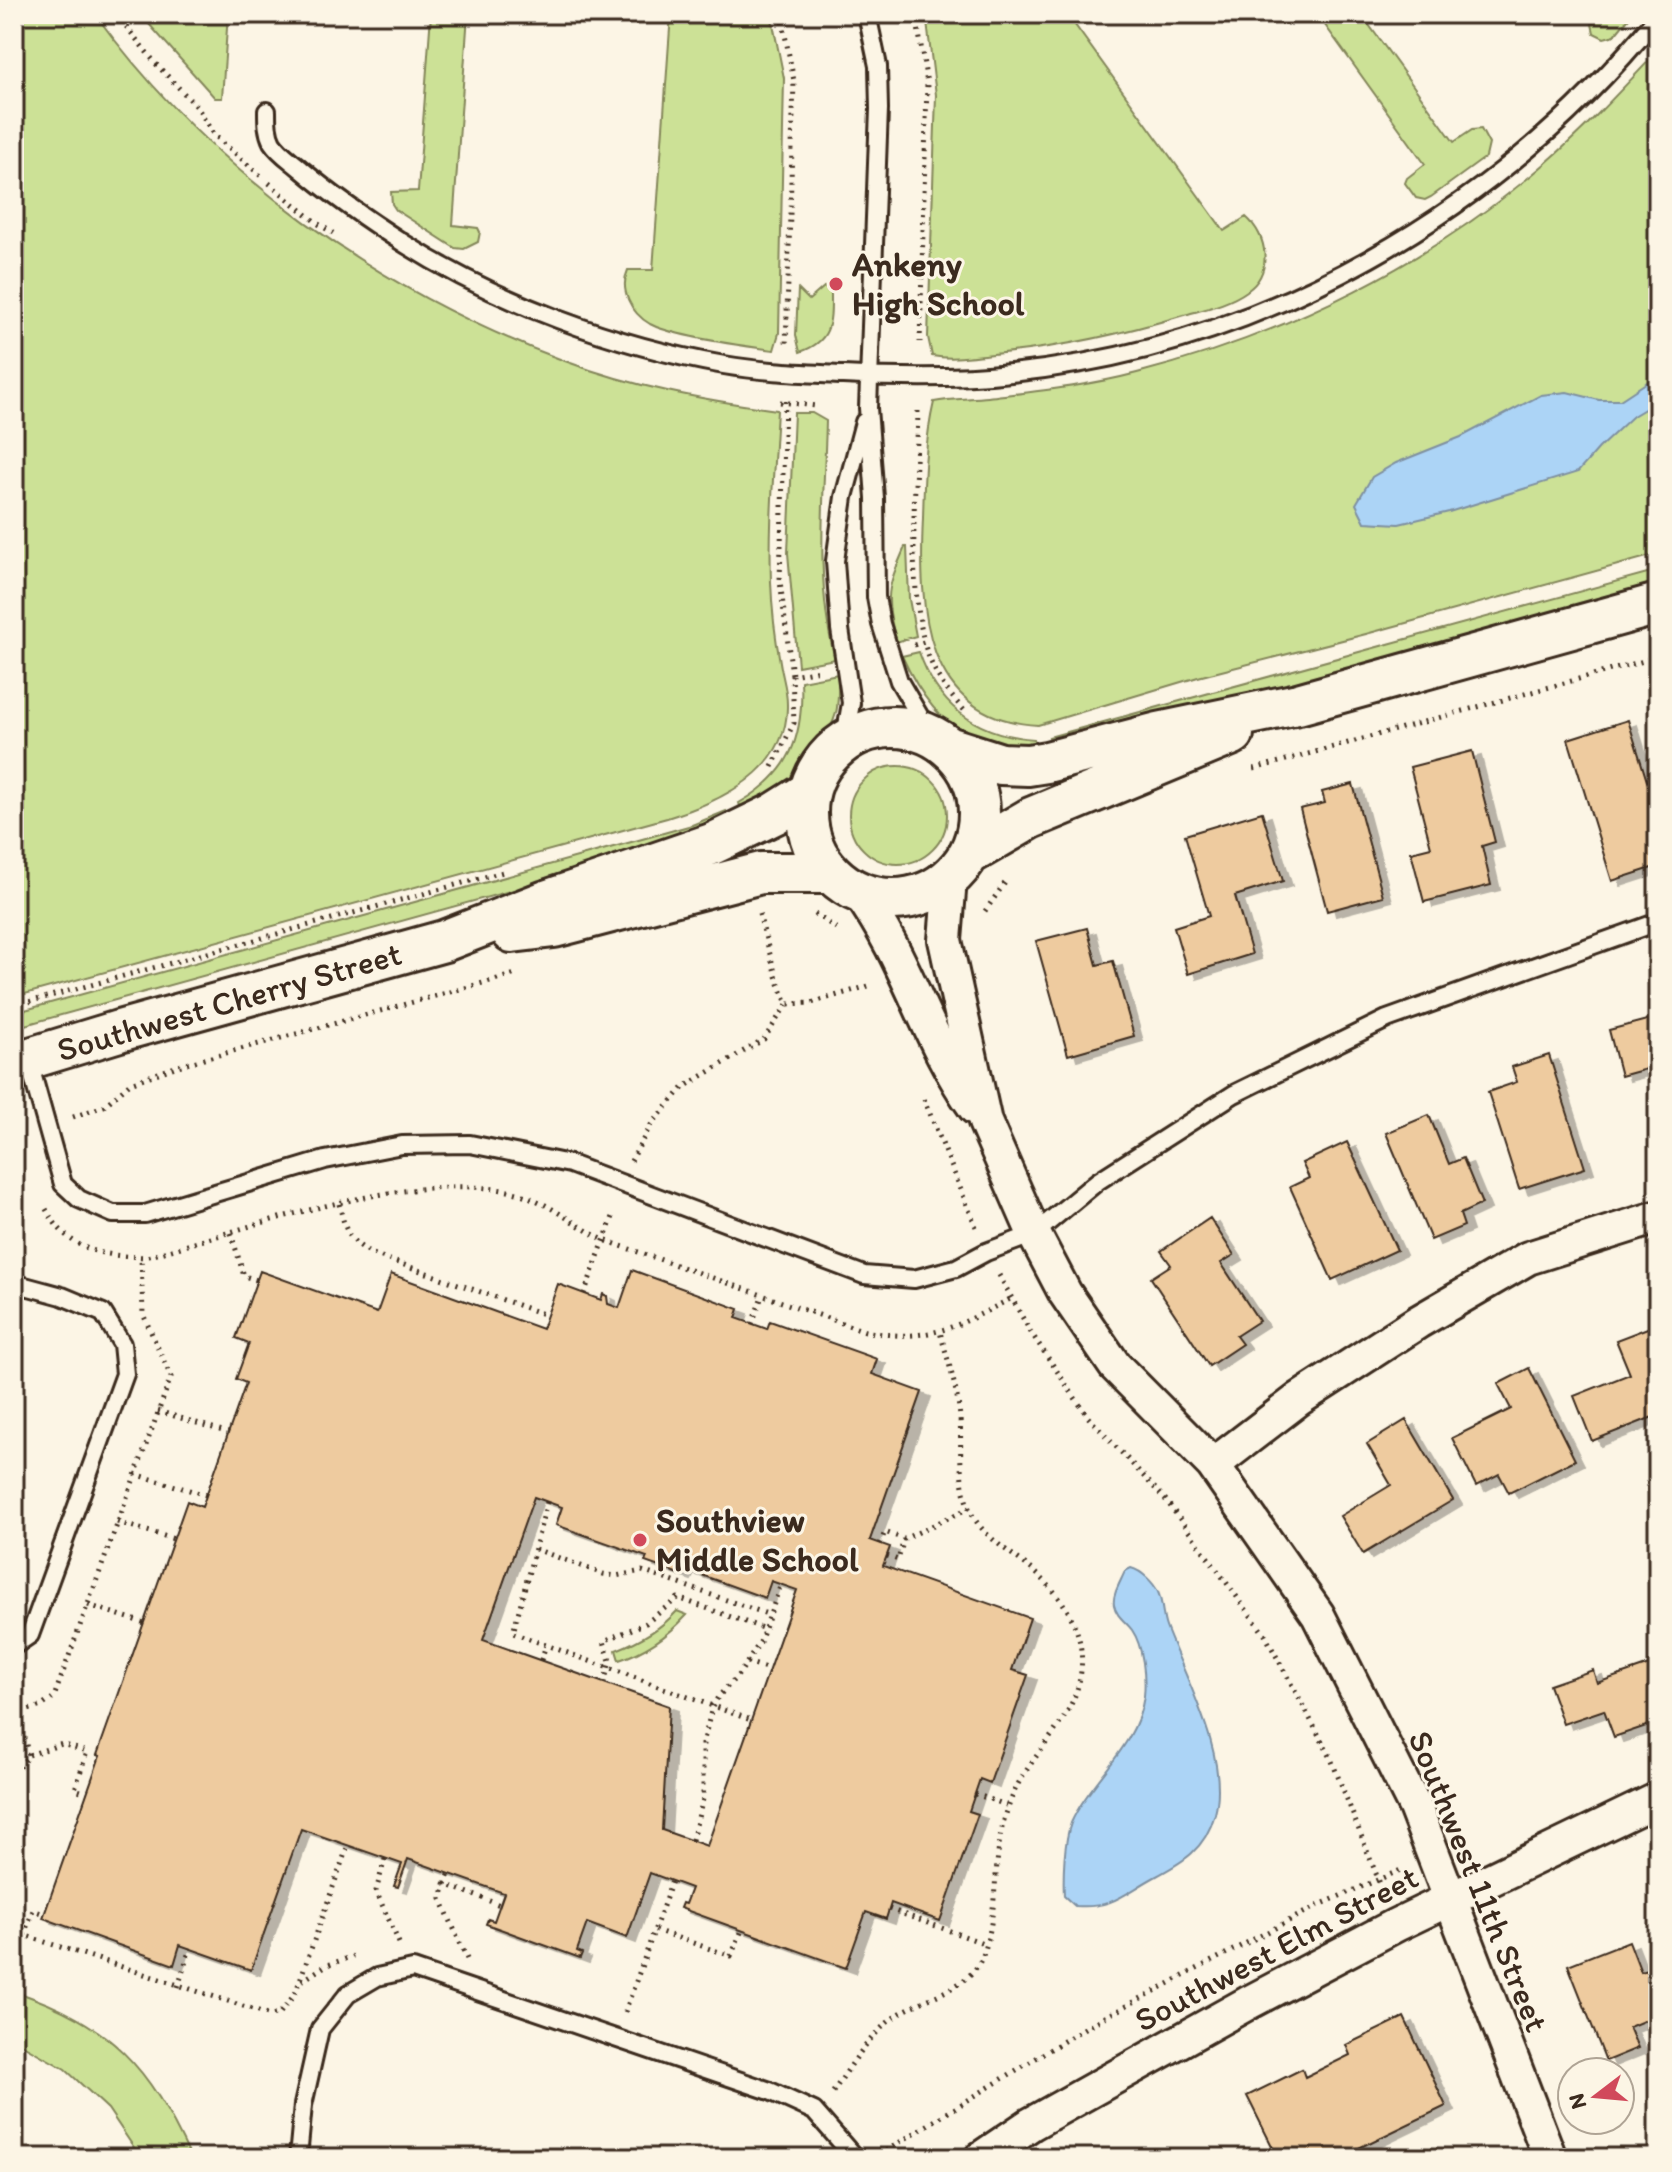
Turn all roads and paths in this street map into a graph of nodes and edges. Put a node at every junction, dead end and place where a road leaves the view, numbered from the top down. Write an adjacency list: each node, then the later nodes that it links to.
1 (781, 14): 7 (path)
2 (867, 14): 8 (lane)
3 (916, 14): 6 (path)
4 (1658, 16): 8 (lane)
5 (267, 111): 8 (lane)
6 (920, 342)
7 (786, 352)
8 (870, 376): 12 (lane)
9 (785, 394): 10 (path)
10 (785, 403): 11 (path); 19 (path)
11 (816, 406)
12 (868, 408): 22 (lane); 23 (lane)
13 (918, 411): 15 (path)
14 (1658, 604): 20 (street)
15 (924, 642): 16 (path); 21 (path)
16 (912, 645)
17 (1658, 657): 25 (path)
18 (821, 670): 19 (path)
19 (792, 675): 24 (path)
20 (1298, 704): 22 (street); 27 (street)
21 (973, 714)
22 (941, 741): 23 (street); 27 (street)
23 (832, 751): 26 (street)
24 (767, 773)
25 (1243, 773)
26 (809, 792): 30 (street); 34 (street, Southwest Cherry Street)
27 (960, 866): 30 (street); 41 (street, Southwest 11th Street)
28 (514, 869): 38 (path)
29 (1016, 872): 32 (path)
30 (845, 883): 34 (street, Southwest Cherry Street); 41 (street, Southwest 11th Street)
31 (758, 909): 37 (path)
32 (983, 916)
33 (1658, 922): 48 (lane)
34 (444, 941): 39 (street, Southwest Cherry Street)
35 (529, 970): 40 (path)
36 (877, 984): 37 (path)
37 (787, 1004): 42 (path)
38 (14, 1006)
39 (21, 1061): 48 (lane)
40 (66, 1120)
41 (985, 1122): 48 (street, Southwest 11th Street)
42 (628, 1169)
43 (43, 1202): 50 (path)
44 (339, 1204): 47 (path); 49 (path); 56 (path)
45 (614, 1214): 49 (path)
46 (1658, 1217): 61 (street)
47 (231, 1233): 50 (path); 51 (path)
48 (1034, 1234): 61 (street, Southwest 11th Street)
49 (604, 1240): 53 (path); 54 (path)
50 (141, 1257): 59 (path)
51 (257, 1280)
52 (14, 1283): 78 (lane)
53 (584, 1294)
54 (762, 1296): 57 (path); 58 (path)
55 (1012, 1298): 58 (path)
56 (546, 1315)
57 (752, 1324)
58 (940, 1332): 65 (path)
59 (158, 1411): 60 (path); 62 (path)
60 (229, 1433)
61 (1213, 1465): 95 (street, Southwest 11th Street)
62 (135, 1474): 63 (path); 66 (path)
63 (206, 1495)
64 (547, 1502): 70 (path)
65 (969, 1508): 68 (path); 92 (path)
66 (117, 1522): 67 (path); 73 (path)
67 (174, 1539)
68 (904, 1539): 69 (path); 71 (path)
69 (880, 1544)
70 (535, 1549): 74 (path); 77 (path)
71 (887, 1556)
72 (781, 1584): 74 (path)
73 (88, 1605): 75 (path); 85 (path)
74 (770, 1615): 76 (path)
75 (144, 1623)
76 (765, 1629): 80 (path); 81 (path)
77 (546, 1645): 79 (path); 81 (path)
78 (14, 1646)
79 (541, 1660)
80 (747, 1662): 82 (path); 84 (path)
81 (608, 1668): 83 (path); 84 (path)
82 (769, 1669)
83 (604, 1683)
84 (712, 1707): 86 (path); 93 (path)
85 (16, 1714): 87 (path)
86 (751, 1720)
87 (29, 1755): 88 (path); 89 (path)
88 (14, 1773)
89 (87, 1793)
90 (975, 1794): 92 (path)
91 (1658, 1799): 99 (street, Southwest Elm Street)
92 (1009, 1806): 107 (path)
93 (692, 1840)
94 (348, 1845): 110 (path)
95 (1433, 1855): 99 (street, Southwest 11th Street); 115 (path)
96 (450, 1873): 98 (path)
97 (672, 1881): 103 (path)
98 (445, 1884): 100 (path); 109 (path)
99 (1450, 1899): 116 (street, Southwest Elm Street); 117 (street, Southwest 11th Street)
100 (500, 1905)
101 (889, 1909): 107 (path)
102 (44, 1914): 106 (path)
103 (655, 1930): 104 (path); 111 (path)
104 (742, 1930)
105 (14, 1932): 106 (path)
106 (24, 1935): 110 (path)
107 (986, 1944): 112 (path)
108 (190, 1948): 110 (path)
109 (468, 1962)
110 (178, 1987)
111 (621, 2024)
112 (830, 2096)
113 (298, 2158): 114 (lane)
114 (855, 2158)
115 (875, 2158)
116 (981, 2158)
117 (1550, 2158)

